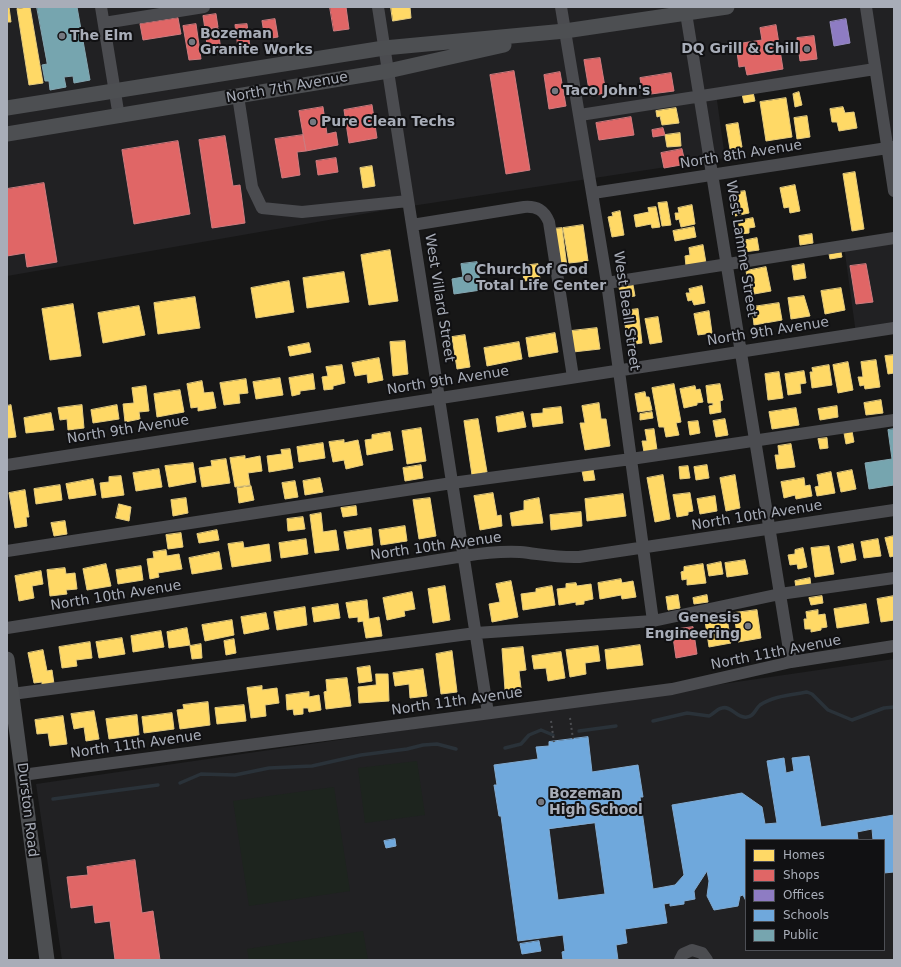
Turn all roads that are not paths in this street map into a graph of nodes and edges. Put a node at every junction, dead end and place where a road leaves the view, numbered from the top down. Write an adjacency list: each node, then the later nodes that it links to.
1 (101, 7): 8 (street)
2 (204, 7): 8 (street)
3 (378, 7): 10 (street, West Villard Street)
4 (561, 7): 9 (street, West Beall Street)
5 (728, 7): 7 (main road, North 7th Avenue)
6 (866, 7): 11 (street)
7 (686, 10): 9 (main road, North 7th Avenue); 14 (street, West Lamme Street)
8 (104, 23): 13 (street)
9 (565, 31): 10 (main road, North 7th Avenue); 12 (main road, North 7th Avenue); 17 (street, West Beall Street)
10 (384, 48): 12 (street, West Villard Street); 13 (main road, North 7th Avenue)
11 (875, 69): 14 (street); 20 (street)
12 (388, 70): 15 (main road, North 7th Avenue); 24 (street, West Villard Street)
13 (114, 91): 16 (main road, North 7th Avenue); 18 (street)
14 (700, 95): 17 (street); 21 (street, West Lamme Street)
15 (238, 96): 18 (main road, North 7th Avenue); 24 (street)
16 (7, 108)
17 (580, 115): 23 (street, West Beall Street)
18 (119, 117): 19 (main road, North 7th Avenue)
19 (7, 134)
20 (890, 147): 21 (street, North 8th Avenue); 22 (street)
21 (714, 175): 23 (street, North 8th Avenue); 27 (street, West Lamme Street)
22 (894, 191)
23 (593, 193): 28 (street, West Beall Street)
24 (408, 200): 25 (street, West Villard Street)
25 (412, 225): 32 (street); 33 (street, West Villard Street)
26 (894, 238): 27 (street)
27 (727, 264): 28 (street); 30 (street, West Lamme Street)
28 (607, 283): 31 (street, West Beall Street)
29 (894, 328): 30 (street, North 9th Avenue)
30 (742, 351): 31 (street, North 9th Avenue); 35 (street, West Lamme Street)
31 (620, 371): 32 (street, North 9th Avenue); 36 (street, West Beall Street)
32 (573, 377): 33 (street, North 9th Avenue)
33 (439, 397): 37 (street, North 9th Avenue); 38 (street, West Villard Street)
34 (894, 420): 35 (street)
35 (755, 441): 36 (street); 40 (street, West Lamme Street)
36 (632, 459): 38 (street); 41 (street, West Beall Street)
37 (7, 465)
38 (452, 482): 42 (street); 43 (street, West Villard Street)
39 (894, 510): 40 (street, North 10th Avenue)
40 (770, 528): 41 (street, North 10th Avenue); 45 (street, West Lamme Street)
41 (644, 549): 43 (street, North 10th Avenue); 46 (street, West Beall Street)
42 (7, 551)
43 (464, 556): 47 (street, North 10th Avenue); 48 (street, West Villard Street)
44 (894, 578): 45 (street)
45 (780, 594): 46 (street); 51 (street, West Lamme Street)
46 (653, 621): 48 (street)
47 (7, 628)
48 (476, 633): 52 (street); 53 (street, West Villard Street)
49 (894, 646): 51 (street, North 11th Avenue)
50 (7, 659): 52 (main road, Durston Road)
51 (791, 662): 53 (street, North 11th Avenue)
52 (12, 694): 54 (main road, Durston Road)
53 (488, 713): 54 (street, North 11th Avenue)
54 (22, 775): 55 (main road, Durston Road)
55 (46, 960)
56 (680, 960): 57 (street)
57 (707, 960)

